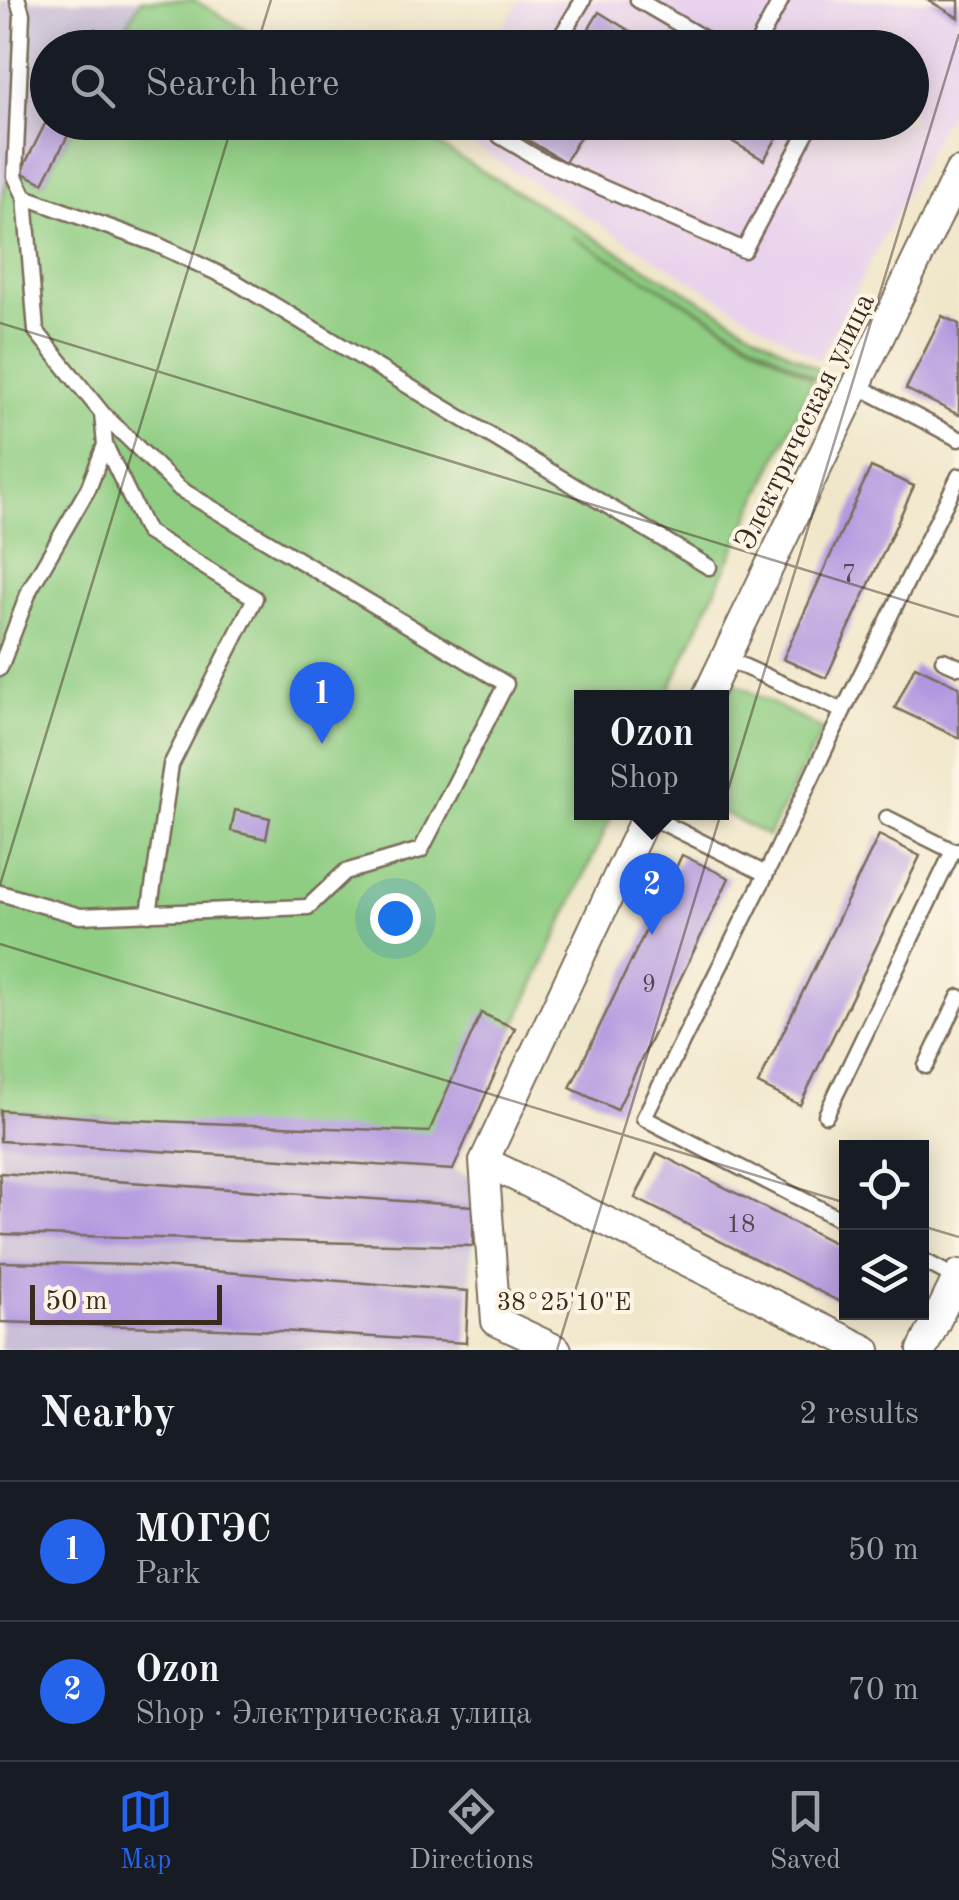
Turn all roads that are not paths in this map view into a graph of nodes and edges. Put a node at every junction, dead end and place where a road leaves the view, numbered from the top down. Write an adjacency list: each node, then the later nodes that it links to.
1 (18, 0): 11 (lane)
2 (583, 0): 5 (lane)
3 (638, 0): 6 (lane)
4 (781, 0): 7 (lane)
5 (565, 30)
6 (689, 30)
7 (765, 30)
8 (507, 140): 9 (lane)
9 (802, 140)
10 (959, 172): 12 (street, Электрическая улица)
11 (25, 198): 13 (lane); 17 (lane)
12 (858, 386): 14 (lane); 18 (street, Электрическая улица)
13 (102, 413): 15 (lane); 30 (lane)
14 (959, 439)
15 (106, 445): 21 (lane); 30 (lane)
16 (959, 476): 23 (lane)
17 (709, 567)
18 (726, 658): 22 (street, Электрическая улица); 23 (lane)
19 (943, 660): 20 (lane)
20 (959, 667)
21 (0, 668)
22 (710, 690)
23 (843, 712): 28 (lane)
24 (886, 818): 27 (lane)
25 (645, 820): 34 (street)
26 (660, 820): 28 (lane)
27 (956, 850): 33 (lane)
28 (766, 874): 35 (lane)
29 (0, 893): 30 (lane)
30 (148, 914)
31 (959, 997): 32 (lane)
32 (926, 1066)
33 (826, 1115)
34 (484, 1161): 38 (street); 41 (street)
35 (839, 1218)
36 (929, 1263): 37 (lane)
37 (958, 1276): 42 (street)
38 (496, 1321): 39 (street); 40 (street)
39 (500, 1350)
40 (557, 1350)
41 (866, 1350)
42 (922, 1350)

